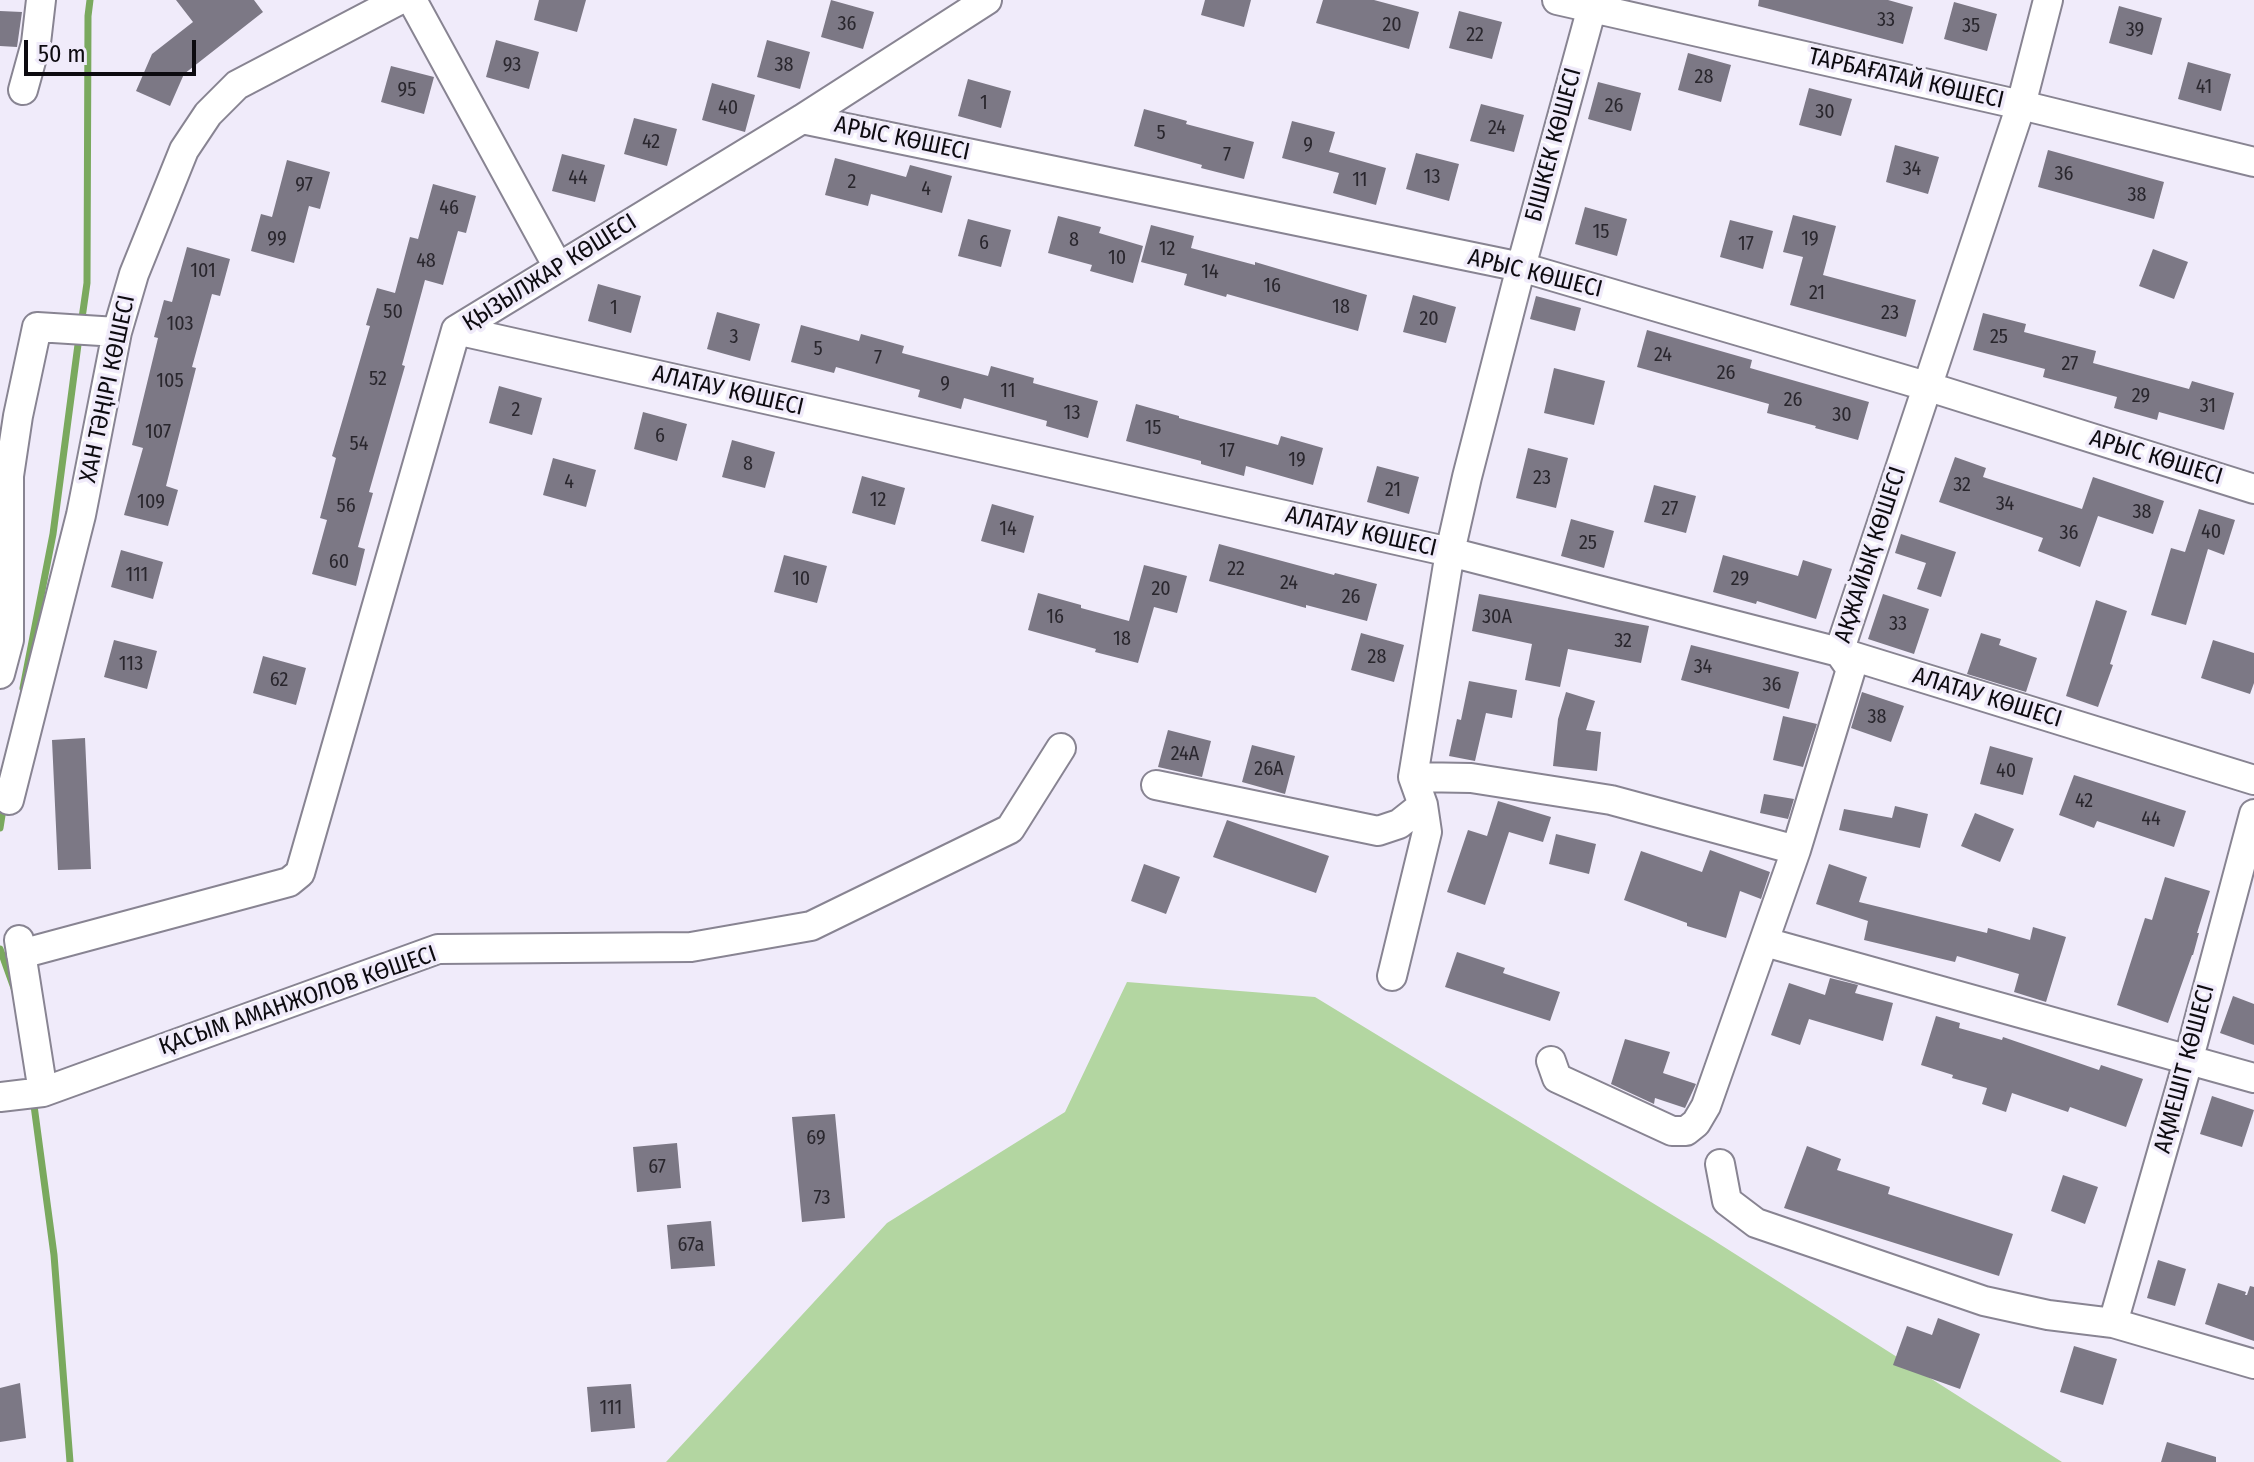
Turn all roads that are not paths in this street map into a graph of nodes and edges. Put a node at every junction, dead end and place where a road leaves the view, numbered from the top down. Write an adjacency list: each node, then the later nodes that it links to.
1 (41, 0): 8 (street)
2 (399, 0): 15 (street, ХАН ТӘҢІРІ КӨШЕСІ)
3 (412, 0): 12 (street)
4 (987, 0): 10 (street, ҚЫЗЫЛЖАР КӨШЕСІ)
5 (1557, 0): 7 (street, ТАРБАҒАТАЙ КӨШЕСІ)
6 (2048, 0): 9 (street, АҚЖАЙЫҚ КӨШЕСІ)
7 (1593, 4): 9 (street, ТАРБАҒАТАЙ КӨШЕСІ); 13 (street, БІШКЕК КӨШЕСІ)
8 (23, 90)
9 (2021, 105): 11 (street, ТАРБАҒАТАЙ КӨШЕСІ); 16 (street, АҚЖАЙЫҚ КӨШЕСІ)
10 (802, 119): 12 (street, ҚЫЗЫЛЖАР КӨШЕСІ); 13 (street, АРЫС КӨШЕСІ)
11 (2254, 162)
12 (558, 267): 14 (street, ҚЫЗЫЛЖАР КӨШЕСІ)
13 (1521, 267): 16 (street, АРЫС КӨШЕСІ); 18 (street, БІШКЕК КӨШЕСІ)
14 (456, 330): 18 (street, АЛАТАУ КӨШЕСІ); 34 (street, ҚЫЗЫЛЖАР КӨШЕСІ)
15 (117, 332): 20 (street); 25 (street, ХАН ТӘҢІРІ КӨШЕСІ)
16 (1926, 386): 17 (street, АРЫС КӨШЕСІ); 19 (street, АҚЖАЙЫҚ КӨШЕСІ)
17 (2254, 489)
18 (1450, 552): 19 (street, АЛАТАУ КӨШЕСІ); 22 (street, БІШКЕК КӨШЕСІ)
19 (1839, 652): 23 (street, АЛАТАУ КӨШЕСІ); 28 (street, АҚЖАЙЫҚ КӨШЕСІ)
20 (0, 674)
21 (1061, 748): 34 (street, ҚАСЫМ АМАНЖОЛОВ КӨШЕСІ)
22 (1413, 777): 26 (street); 28 (street)
23 (2254, 780)
24 (1156, 785): 26 (street)
25 (9, 800)
26 (1423, 805): 30 (street)
27 (2254, 814): 31 (street, АҚМЕШІТ КӨШЕСІ)
28 (1796, 850): 29 (street, АҚЖАЙЫҚ КӨШЕСІ)
29 (1765, 942): 31 (street); 32 (street, АҚЖАЙЫҚ КӨШЕСІ)
30 (1392, 976)
31 (2189, 1058): 33 (street); 37 (street, АҚМЕШІТ КӨШЕСІ)
32 (1551, 1061)
33 (2254, 1078)
34 (39, 1093): 35 (street, ҚАСЫМ АМАНЖОЛОВ КӨШЕСІ)
35 (0, 1097)
36 (1720, 1164): 37 (street)
37 (2113, 1323): 38 (street)
38 (2254, 1364)

